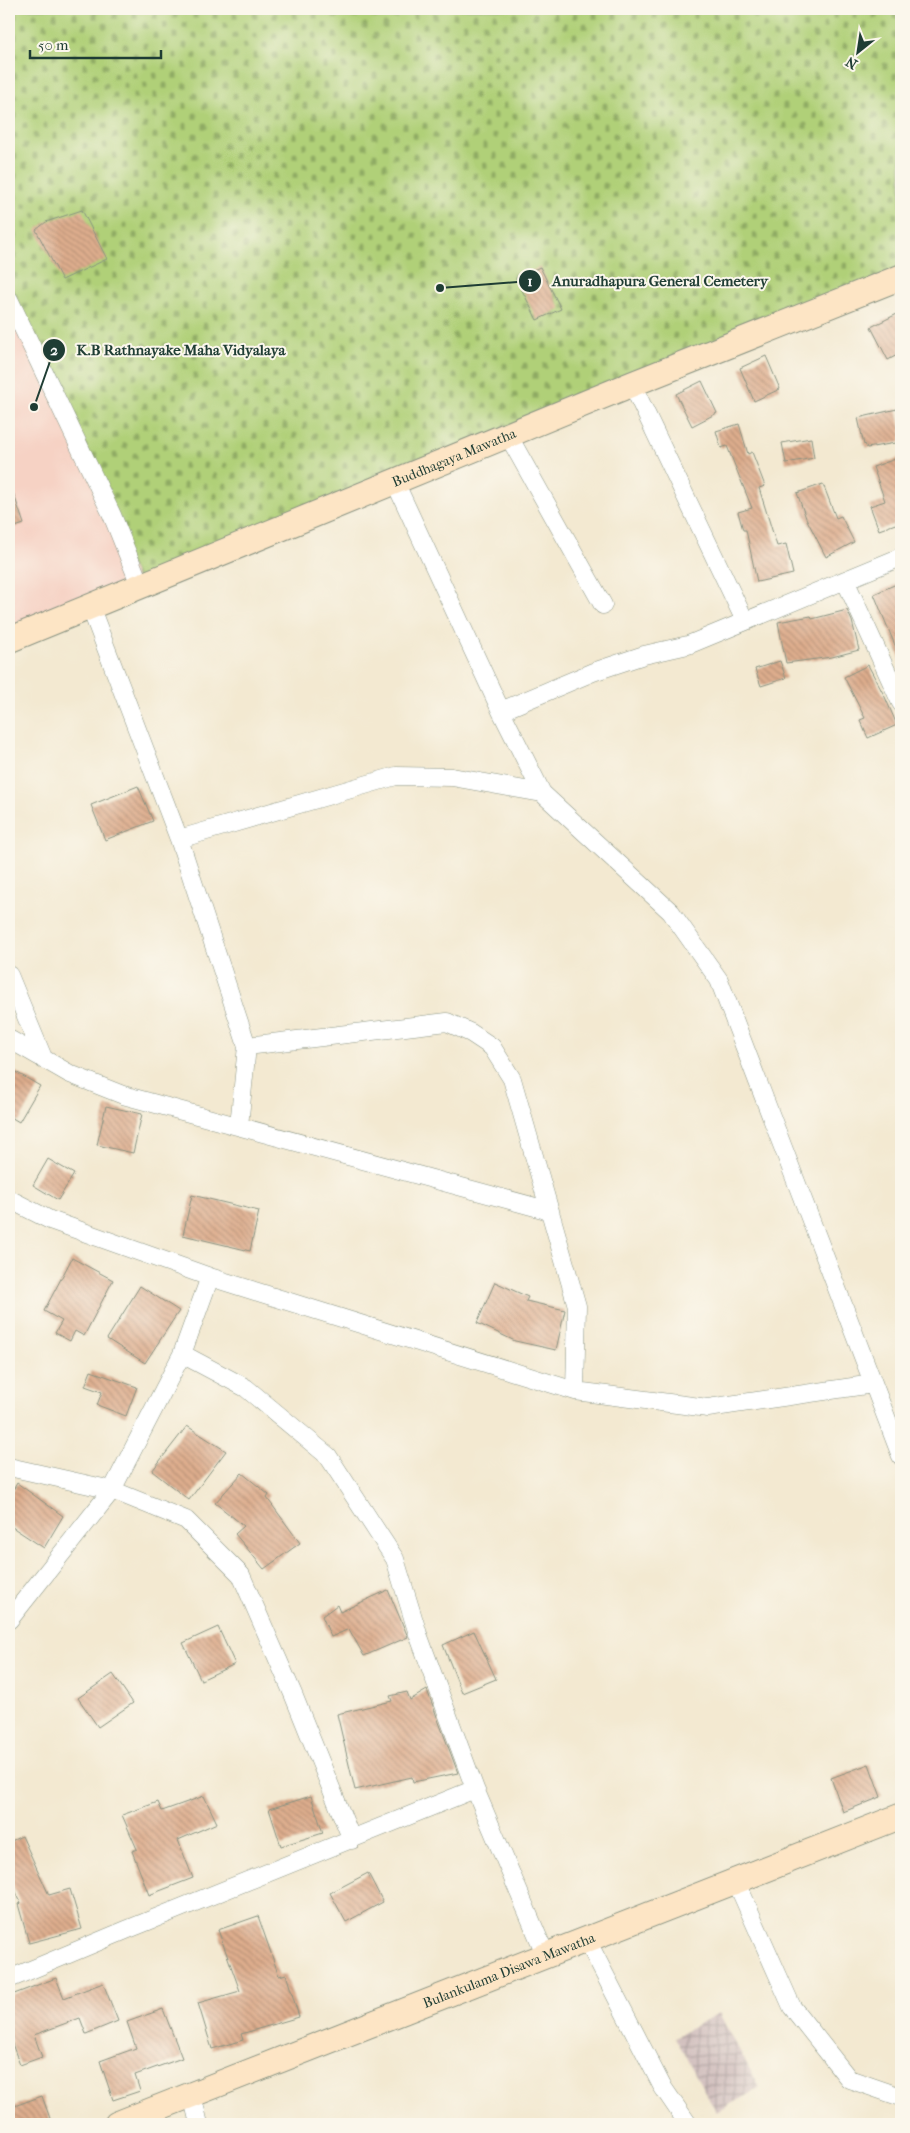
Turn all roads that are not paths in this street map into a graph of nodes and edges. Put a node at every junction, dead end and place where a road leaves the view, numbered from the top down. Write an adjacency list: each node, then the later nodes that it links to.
1 (901, 277): 3 (main road, Buddhagaya Mawatha)
2 (9, 299): 8 (street)
3 (632, 384): 4 (main road, Buddhagaya Mawatha); 11 (street)
4 (508, 435): 5 (main road, Buddhagaya Mawatha); 9 (street)
5 (395, 482): 8 (main road, Buddhagaya Mawatha); 14 (street)
6 (901, 557): 7 (street)
7 (846, 580): 11 (street); 13 (street)
8 (140, 585): 10 (main road, Buddhagaya Mawatha)
9 (603, 605)
10 (90, 606): 12 (main road, Buddhagaya Mawatha); 16 (street)
11 (745, 621): 14 (street)
12 (9, 640)
13 (901, 703)
14 (501, 711): 15 (street)
15 (542, 793): 16 (street); 26 (street)
16 (180, 839): 19 (street)
17 (9, 975): 20 (street)
18 (9, 1039): 20 (street)
19 (247, 1046): 21 (street); 23 (street)
20 (44, 1060): 21 (street)
21 (239, 1126): 23 (street)
22 (9, 1199): 24 (street)
23 (550, 1211): 27 (street)
24 (210, 1277): 25 (street); 27 (street)
25 (182, 1354): 30 (street); 32 (street)
26 (873, 1384): 27 (street); 28 (street)
27 (575, 1391)
28 (901, 1456)
29 (9, 1467): 30 (street)
30 (112, 1490): 31 (street); 34 (street)
31 (9, 1620)
32 (475, 1789): 34 (street); 37 (street)
33 (901, 1816): 35 (main road, Bulankulama Disawa Mawatha)
34 (352, 1840): 38 (street)
35 (736, 1881): 36 (main road, Bulankulama Disawa Mawatha); 40 (street)
36 (587, 1940): 37 (main road, Bulankulama Disawa Mawatha); 43 (street)
37 (546, 1956): 39 (main road, Bulankulama Disawa Mawatha)
38 (9, 1980)
39 (192, 2095): 41 (main road, Bulankulama Disawa Mawatha); 42 (street)
40 (901, 2097)
41 (117, 2124)
42 (199, 2124)
43 (688, 2124)

